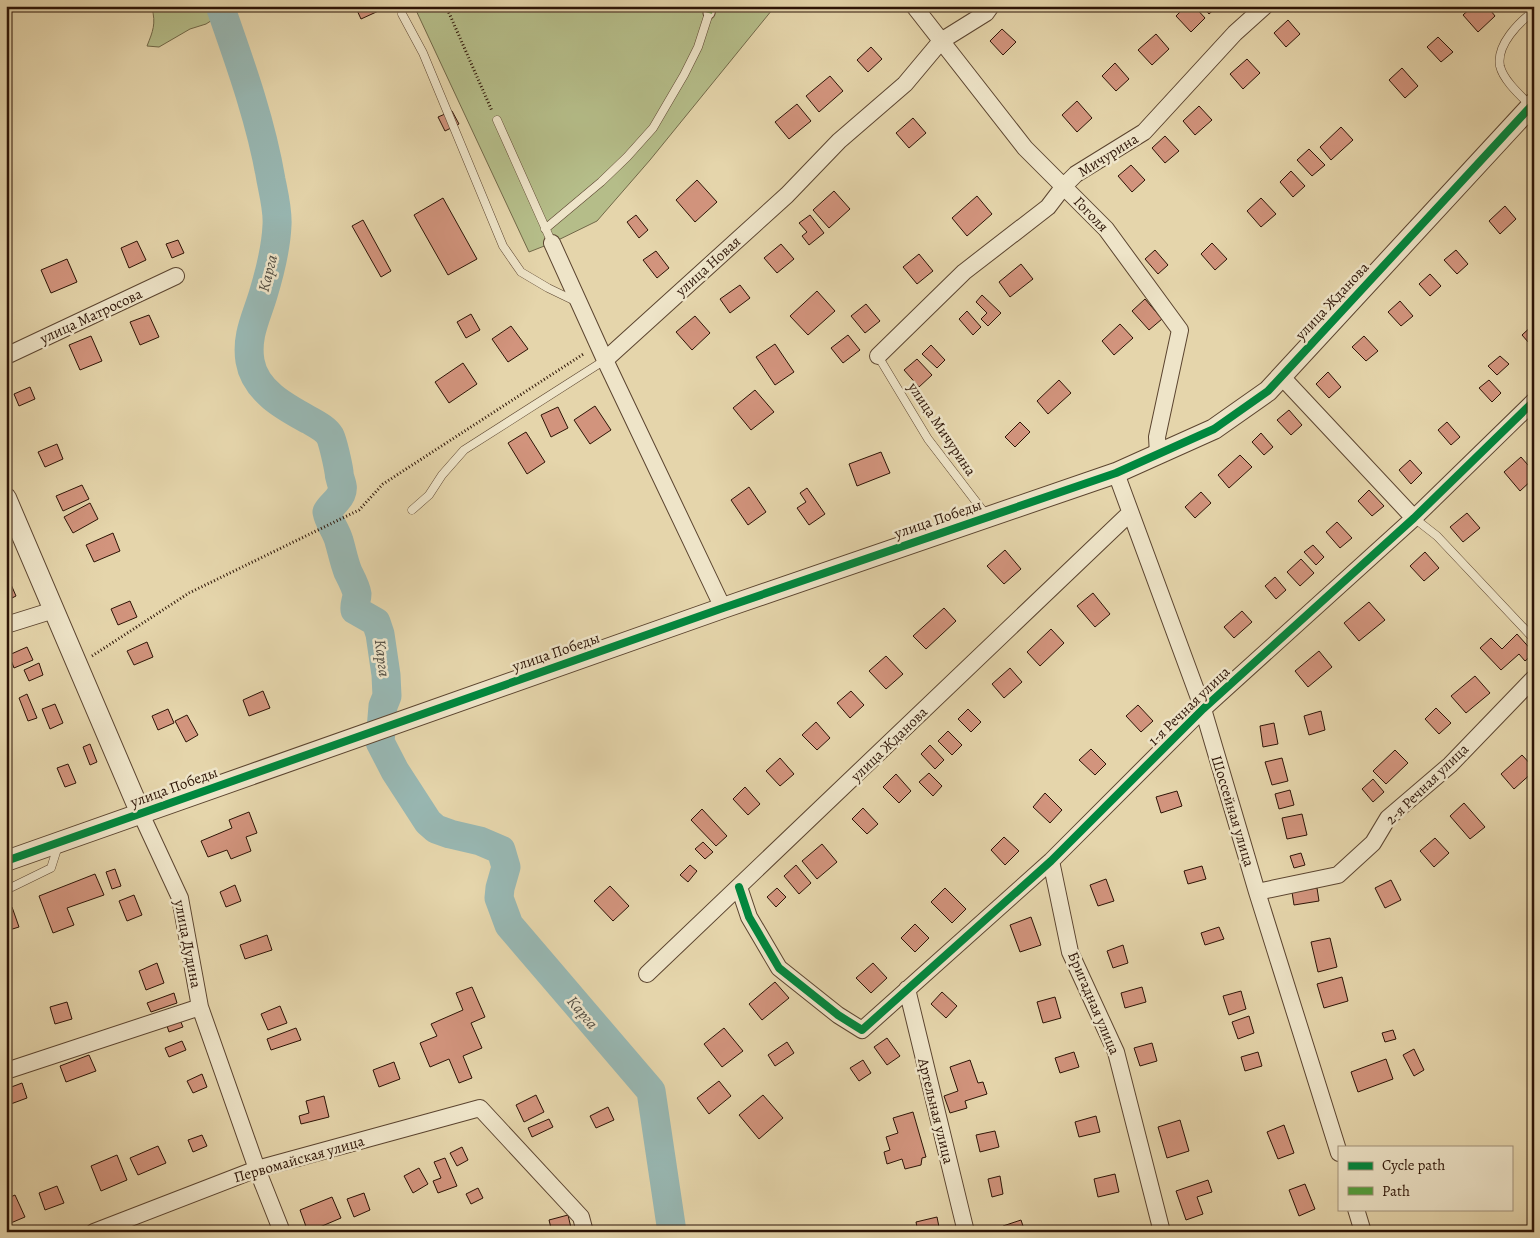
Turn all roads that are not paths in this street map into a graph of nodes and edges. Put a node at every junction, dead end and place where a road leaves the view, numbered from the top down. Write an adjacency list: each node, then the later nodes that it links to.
1 (914, 6): 7 (street, Гоголя)
2 (991, 6): 7 (street, улица Новая)
3 (1265, 6): 10 (street, Мичурина)
4 (709, 8): 11 (lane)
5 (1534, 11): 8 (lane)
6 (402, 14): 13 (lane)
7 (941, 41): 10 (street, Гоголя); 14 (street, улица Новая)
8 (1532, 105): 17 (street, улица Жданова)
9 (497, 120): 11 (lane)
10 (1064, 186): 16 (street, Мичурина); 19 (street, Гоголя)
11 (549, 236): 13 (street)
12 (176, 276): 15 (street, улица Матросова)
13 (579, 303): 14 (street)
14 (601, 352): 22 (lane, улица Новая); 26 (street)
15 (6, 356)
16 (878, 356): 24 (lane, улица Мичурина)
17 (1281, 376): 19 (street, улица Жданова); 25 (street)
18 (1534, 401): 25 (street, 1-я Речная улица)
19 (1158, 454): 20 (street, улица Жданова)
20 (1116, 473): 23 (street, Шоссейная улица); 24 (street, улица Победы)
21 (6, 498): 27 (street, улица Дудина)
22 (412, 510)
23 (1130, 513): 31 (street, Шоссейная улица); 36 (street, улица Жданова)
24 (987, 516): 26 (street, улица Победы)
25 (1414, 518): 29 (lane); 31 (street, 1-я Речная улица)
26 (723, 608): 32 (street, улица Победы)
27 (54, 610): 28 (street); 32 (street, улица Дудина)
28 (6, 624)
29 (1534, 639)
30 (1534, 678): 38 (street, 2-я Речная улица)
31 (1203, 709): 35 (street, 1-я Речная улица); 38 (street, Шоссейная улица)
32 (141, 814): 33 (street, улица Победы); 41 (street, улица Дудина)
33 (60, 842): 34 (street, улица Победы); 37 (lane)
34 (6, 861)
35 (1051, 861): 40 (street, 1-я Речная улица); 50 (street, Бригадная улица)
36 (738, 887): 39 (street, улица Жданова); 40 (street, 1-я Речная улица)
37 (6, 890)
38 (1257, 892): 43 (street, Шоссейная улица)
39 (647, 974)
40 (907, 989): 49 (street, Артельная улица)
41 (200, 1006): 42 (street); 44 (street, улица Дудина)
42 (6, 1071)
43 (1338, 1150)
44 (257, 1169): 46 (street, Первомайская улица); 47 (street, улица Дудина); 48 (street, Первомайская улица)
45 (1356, 1210): 51 (street)
46 (94, 1232)
47 (282, 1232)
48 (585, 1232)
49 (966, 1232)
50 (1162, 1232)
51 (1363, 1232)

